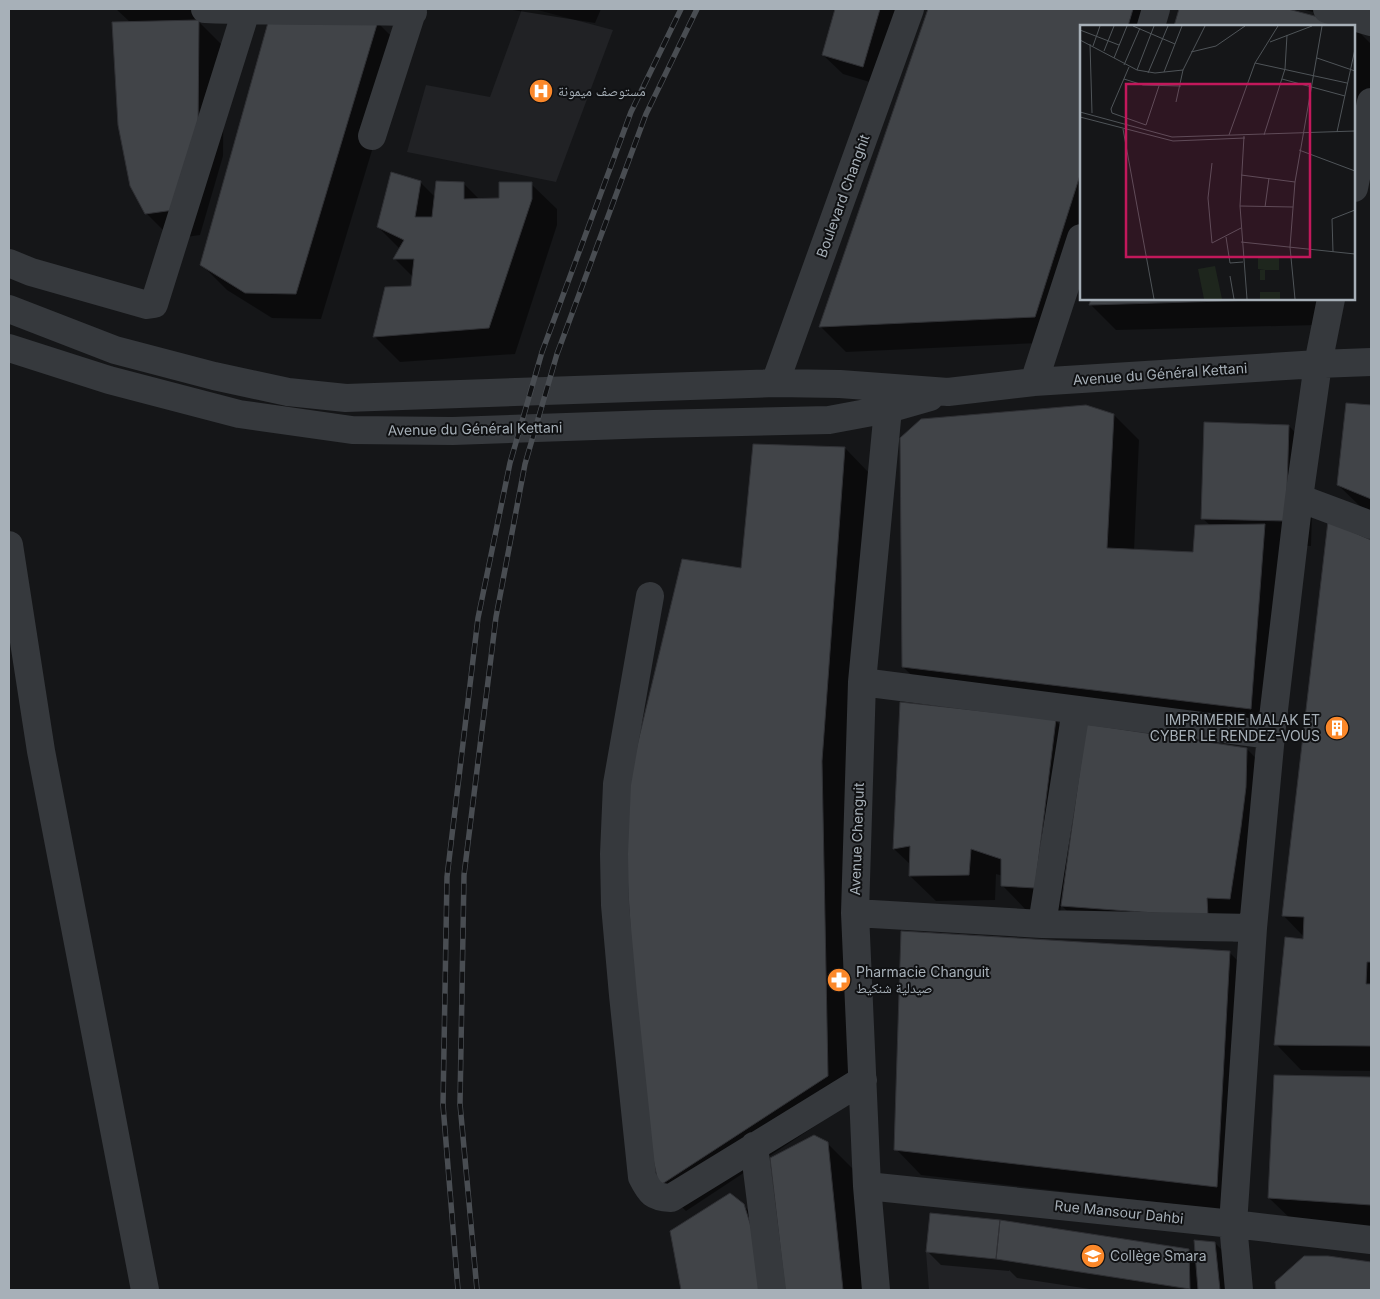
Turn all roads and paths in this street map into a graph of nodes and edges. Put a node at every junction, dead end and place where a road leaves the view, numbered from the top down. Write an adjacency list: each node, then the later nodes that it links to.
1 (205, 9): 7 (street)
2 (333, 9): 6 (street); 7 (street)
3 (910, 9): 21 (street, Boulevard Changhit)
4 (1156, 9): 9 (street)
5 (1327, 9): 8 (street)
6 (413, 10): 11 (street)
7 (246, 11): 14 (street)
8 (1371, 22)
9 (1150, 25)
10 (1371, 102): 12 (street)
11 (372, 136)
12 (1355, 183)
13 (1080, 241): 20 (street)
14 (9, 263)
15 (1331, 300): 19 (street)
16 (9, 309): 21 (street, Avenue du Général Kettani)
17 (9, 348): 22 (street, Avenue du Général Kettani)
18 (1371, 362): 19 (street, Avenue du Général Kettani)
19 (1318, 364): 20 (street, Avenue du Général Kettani); 23 (street)
20 (1034, 382): 22 (street, Avenue du Général Kettani)
21 (775, 383): 22 (street, Avenue du Général Kettani)
22 (887, 399): 27 (street, Avenue Chenguit)
23 (1298, 498): 24 (street); 29 (street)
24 (1371, 525)
25 (9, 545): 38 (street)
26 (650, 596): 34 (street)
27 (862, 682): 28 (street); 30 (street, Avenue Chenguit)
28 (1076, 710): 29 (street); 31 (street)
29 (1272, 736): 32 (street)
30 (855, 913): 31 (street); 33 (street, Avenue Chenguit)
31 (1042, 924): 32 (street)
32 (1253, 928): 36 (street)
33 (863, 1080): 34 (street); 35 (street, Avenue Chenguit)
34 (754, 1146): 39 (street)
35 (867, 1186): 36 (street, Rue Mansour Dahbi); 40 (street, Avenue Chenguit)
36 (1233, 1224): 37 (street, Rue Mansour Dahbi); 41 (street)
37 (1371, 1240)
38 (145, 1290)
39 (772, 1290)
40 (876, 1290)
41 (1239, 1290)

